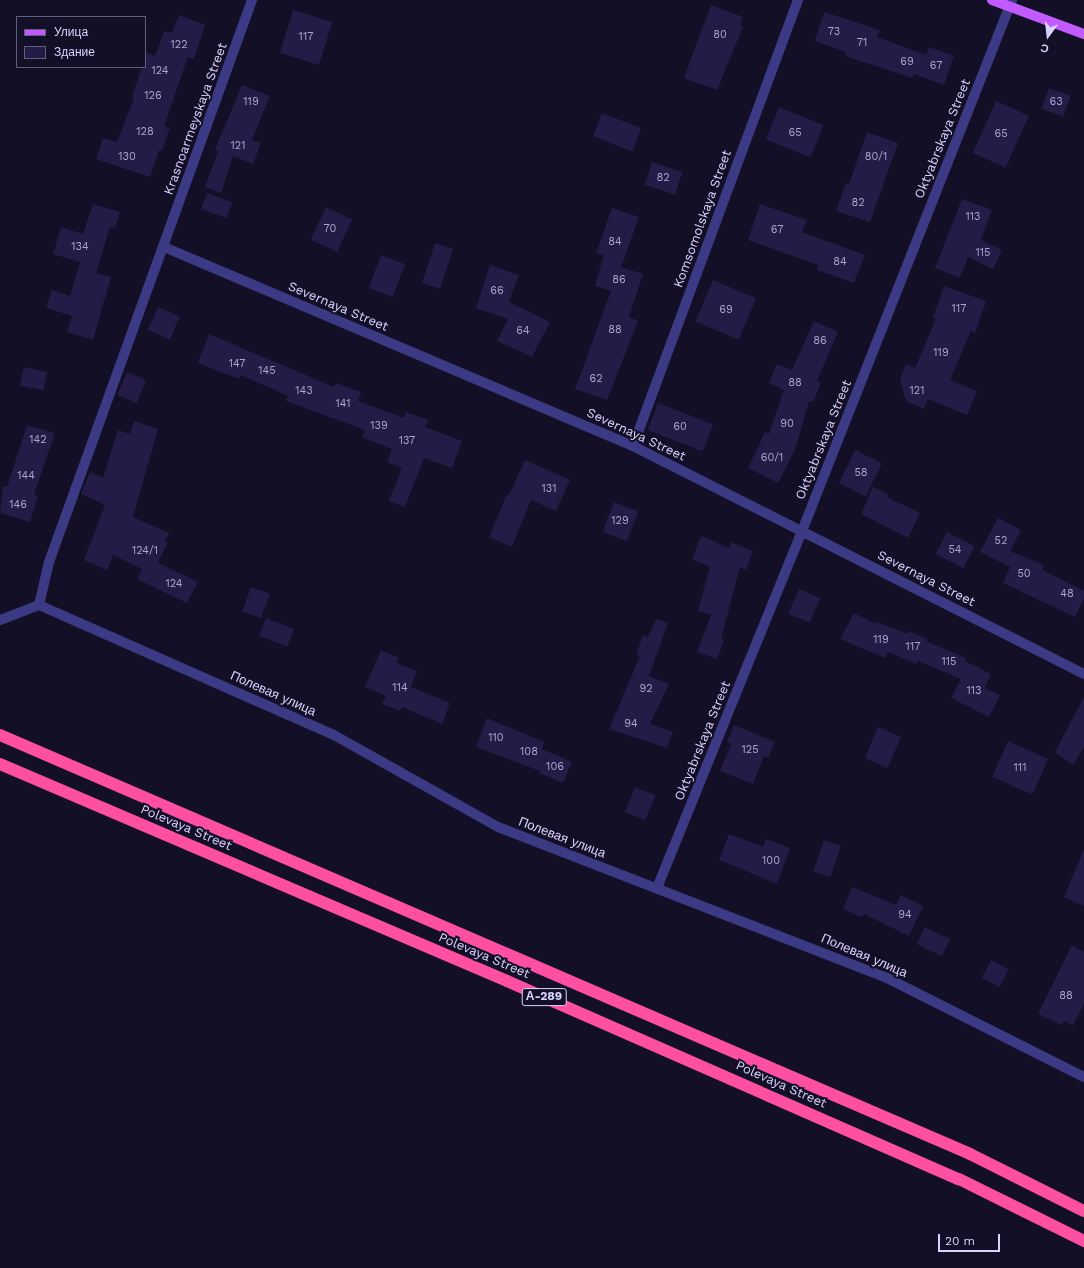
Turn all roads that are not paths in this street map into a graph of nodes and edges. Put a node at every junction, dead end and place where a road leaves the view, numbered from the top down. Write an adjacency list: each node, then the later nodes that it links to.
1 (252, 0): 6 (street, Krasnoarmeyskaya Street)
2 (798, 0): 7 (street, Komsomolskaya Street)
3 (992, 0): 4 (main road)
4 (1010, 3): 5 (main road); 8 (street, Oktyabrskaya Street)
5 (1084, 34)
6 (164, 247): 7 (street, Severnaya Street); 9 (street, Krasnoarmeyskaya Street)
7 (633, 446): 8 (street, Severnaya Street)
8 (802, 531): 11 (street, Severnaya Street); 14 (street, Oktyabrskaya Street)
9 (39, 604): 10 (street); 14 (street, Полевая улица)
10 (0, 620)
11 (1084, 674)
12 (0, 735): 16 (highway, Polevaya Street / А-289)
13 (0, 764): 17 (highway, Polevaya Street / А-289)
14 (657, 888): 15 (street, Полевая улица)
15 (1084, 1077)
16 (1084, 1211)
17 (1084, 1241)

